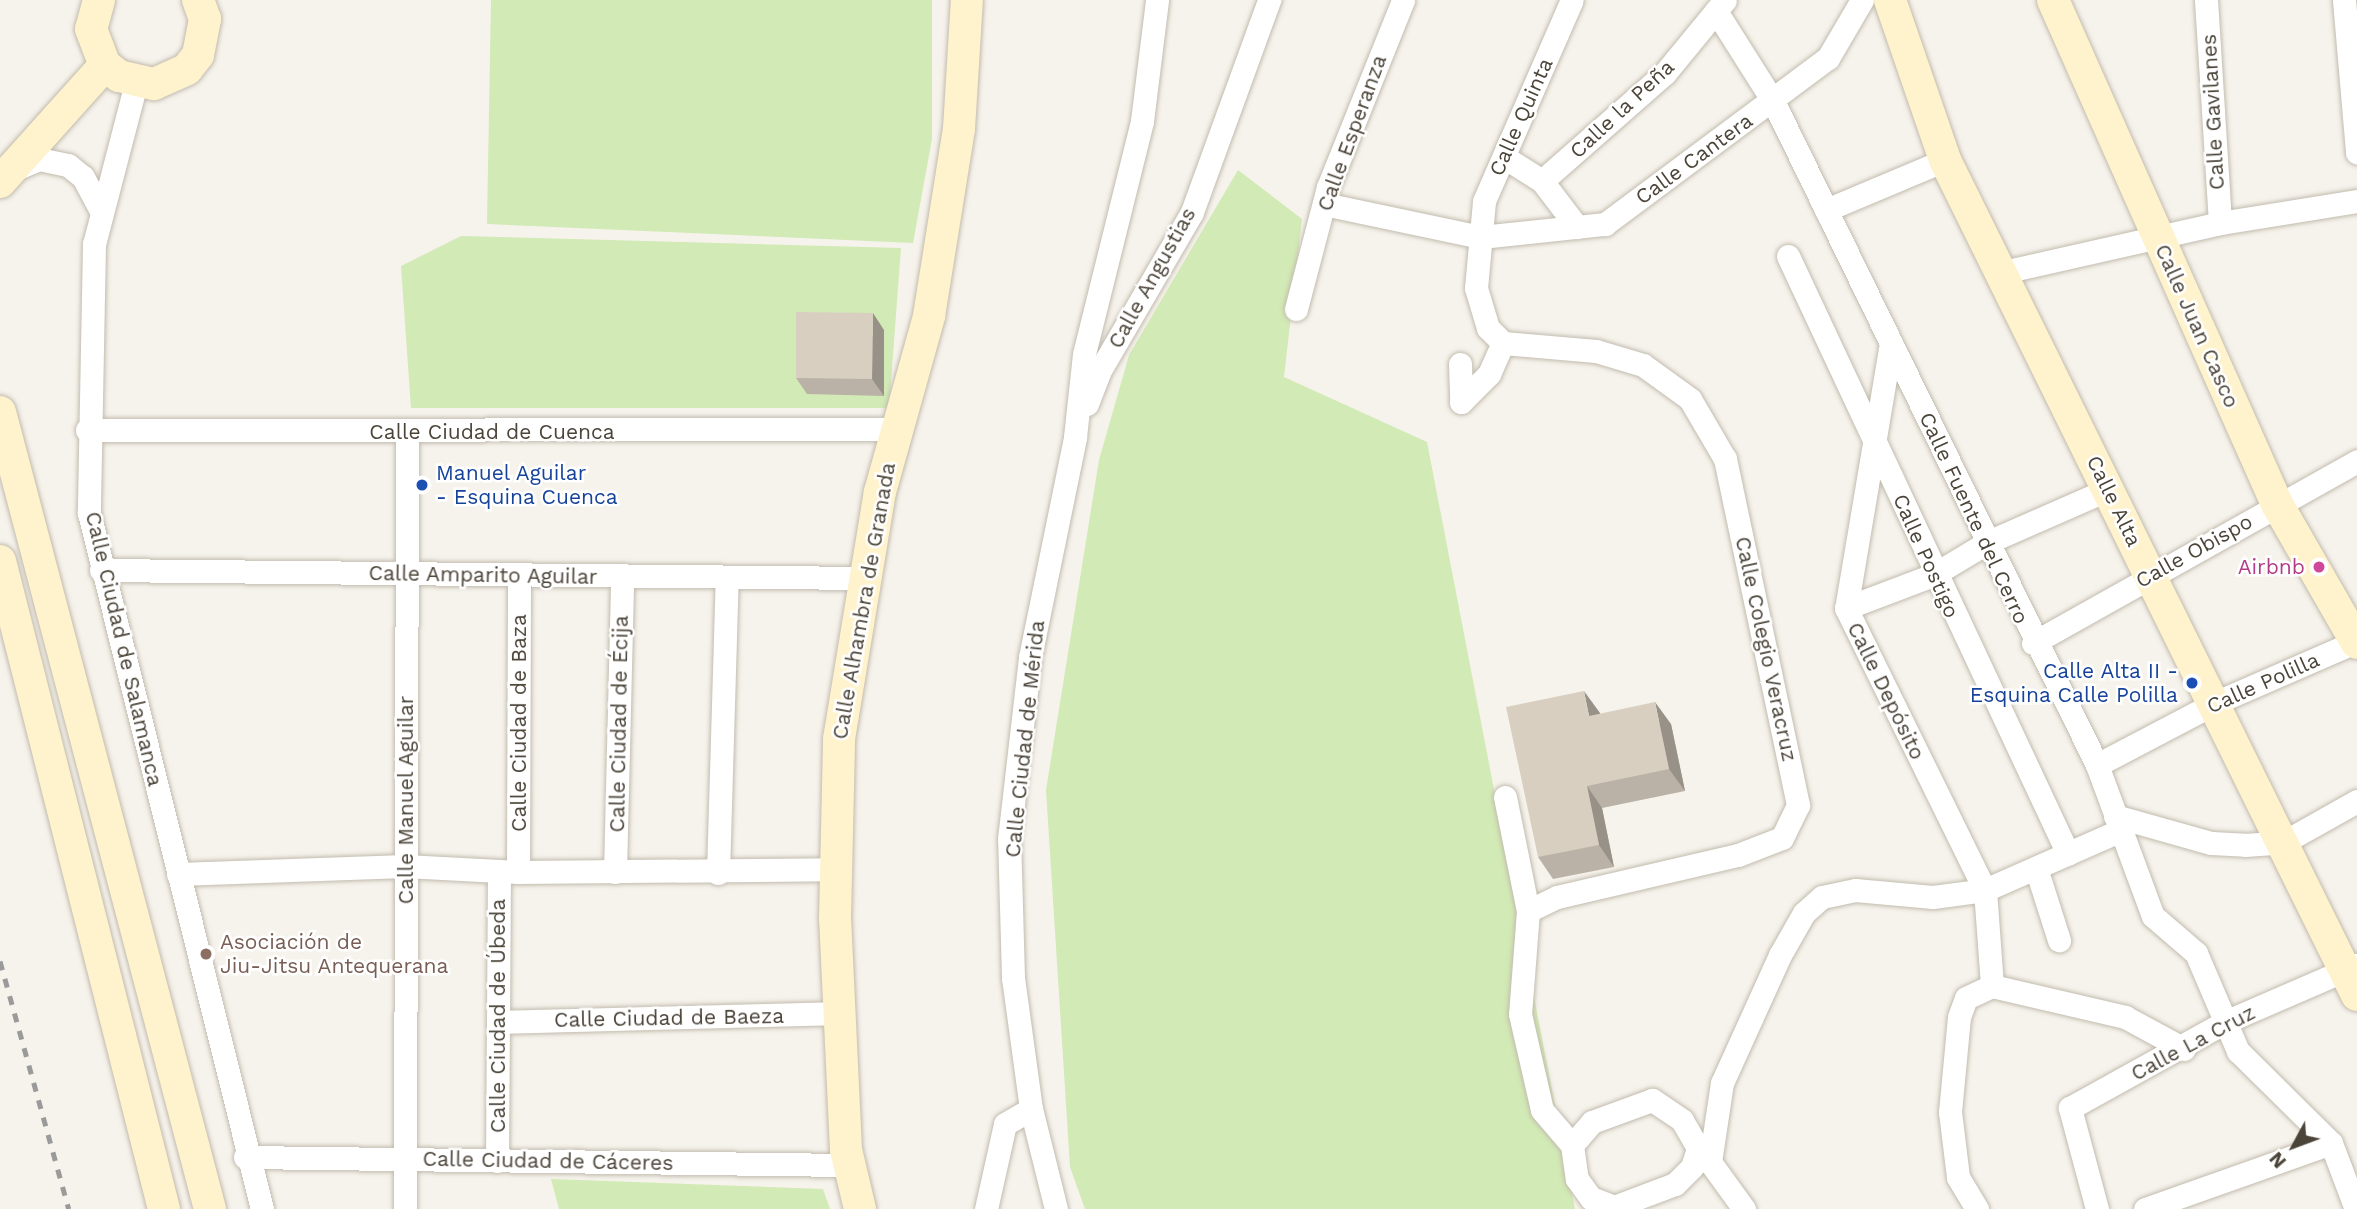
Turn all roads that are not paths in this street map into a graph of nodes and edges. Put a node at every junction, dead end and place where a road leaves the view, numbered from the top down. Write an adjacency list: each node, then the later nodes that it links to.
1 (99, 0): 14 (street)
2 (198, 0): 15 (street)
3 (967, 0): 37 (street, Calle Alhambra de Granada)
4 (1157, 0): 40 (street)
5 (1269, 0): 40 (street, Calle Angustias)
6 (1403, 0): 23 (street, Calle Esperanza)
7 (1572, 0): 18 (street, Calle Quinta)
8 (1862, 0): 16 (street, Calle Cantera)
9 (1890, 0): 19 (street, Calle Alta)
10 (2053, 0): 29 (street, Calle Juan Casco)
11 (2206, 0): 26 (street, Calle Gavilanes)
12 (2344, 0): 17 (street)
13 (1721, 6): 16 (street, Calle Fuente del Cerro); 21 (street, Calle la Peña)
14 (105, 65): 15 (street); 20 (street)
15 (136, 83): 25 (street, Calle Ciudad de Salamanca)
16 (1773, 101): 24 (street, Calle Fuente del Cerro); 27 (street, Calle Cantera)
17 (2357, 152)
18 (1504, 157): 21 (street); 28 (street, Calle Quinta)
19 (1945, 160): 24 (street); 31 (street, Calle Alta)
20 (7, 176): 25 (street)
21 (1542, 181): 27 (street)
22 (2357, 201): 26 (street)
23 (1324, 204): 28 (street, Calle Cantera); 32 (street, Calle Esperanza)
24 (1826, 210): 34 (street, Calle Fuente del Cerro)
25 (101, 211): 38 (street, Calle Ciudad de Salamanca)
26 (2220, 223): 29 (street)
27 (1577, 227): 28 (street, Calle Cantera)
28 (1481, 237): 33 (street)
29 (2157, 237): 31 (street); 44 (street, Calle Juan Casco)
30 (1788, 256): 41 (street, Calle Postigo)
31 (1999, 273): 43 (street, Calle Alta)
32 (1296, 309)
33 (1503, 343): 35 (street); 73 (street, Calle Colegio Veracruz)
34 (1891, 343): 41 (street, Calle Depósito); 45 (street, Calle Fuente del Cerro)
35 (1460, 364)
36 (0, 412): 91 (street)
37 (898, 429): 39 (street, Calle Ciudad de Cuenca); 54 (street, Calle Alhambra de Granada)
38 (88, 430): 39 (street, Calle Ciudad de Cuenca); 47 (street, Calle Ciudad de Salamanca)
39 (407, 433): 48 (street, Calle Manuel Aguilar)
40 (1075, 437): 81 (street, Calle Ciudad de Mérida)
41 (1874, 441): 50 (street, Calle Postigo); 55 (street, Calle Depósito)
42 (2357, 461): 44 (street, Calle Obispo)
43 (2109, 489): 45 (street); 51 (street, Calle Alta)
44 (2277, 504): 51 (street, Calle Obispo); 56 (street, Calle Juan Casco)
45 (1987, 542): 50 (street); 57 (street, Calle Fuente del Cerro)
46 (0, 561): 90 (street)
47 (101, 570): 48 (street, Calle Amparito Aguilar); 71 (street, Calle Ciudad de Salamanca)
48 (407, 574): 49 (street, Calle Amparito Aguilar); 65 (street, Calle Manuel Aguilar)
49 (519, 574): 52 (street, Calle Amparito Aguilar); 68 (street, Calle Ciudad de Baza)
50 (1933, 575): 55 (street); 64 (street, Calle Postigo)
51 (2149, 575): 57 (street, Calle Obispo); 58 (street, Calle Alta)
52 (622, 576): 53 (street, Calle Amparito Aguilar); 69 (street, Calle Ciudad de Écija)
53 (727, 577): 54 (street, Calle Amparito Aguilar); 70 (street)
54 (865, 579): 67 (street, Calle Alhambra de Granada)
55 (1846, 608): 72 (street, Calle Depósito)
56 (2357, 642): 58 (street, Calle Polilla)
57 (2033, 643): 59 (street, Calle Fuente del Cerro)
58 (2217, 702): 59 (street, Calle Polilla); 63 (street, Calle Alta)
59 (2096, 765): 62 (street, Calle Fuente del Cerro)
60 (1505, 797): 73 (street)
61 (2357, 801): 63 (street)
62 (2118, 823): 63 (street); 64 (street); 79 (street, Calle Fuente del Cerro)
63 (2284, 842): 75 (street, Calle Alta)
64 (2068, 854): 66 (street)
65 (405, 866): 68 (street); 71 (street); 85 (street, Calle Manuel Aguilar)
66 (2036, 868): 72 (street); 74 (street)
67 (834, 869): 70 (street); 77 (street, Calle Alhambra de Granada)
68 (508, 872): 69 (street); 78 (street, Calle Ciudad de Úbeda)
69 (615, 872): 70 (street)
70 (718, 873)
71 (178, 874): 84 (street, Calle Ciudad de Salamanca)
72 (1984, 890): 76 (street, Calle Depósito); 87 (street)
73 (1528, 911): 83 (street)
74 (2059, 940)
75 (2353, 977): 79 (street, Calle La Cruz)
76 (1992, 986): 80 (street); 98 (street)
77 (840, 1013): 78 (street, Calle Ciudad de Baeza); 88 (street, Calle Alhambra de Granada)
78 (498, 1022): 86 (street, Calle Ciudad de Úbeda)
79 (2225, 1022): 80 (street, Calle La Cruz); 82 (street, Calle Fuente del Cerro)
80 (2184, 1049): 99 (street, Calle La Cruz)
81 (1031, 1109): 95 (street); 96 (street, Calle Ciudad de Mérida)
82 (2331, 1143): 89 (street); 100 (street)
83 (1572, 1145): 87 (street); 87 (street)
84 (245, 1157): 85 (street, Calle Ciudad de Cáceres); 92 (street, Calle Ciudad de Salamanca)
85 (406, 1159): 86 (street, Calle Ciudad de Cáceres); 93 (street, Calle Manuel Aguilar)
86 (497, 1161): 88 (street, Calle Ciudad de Cáceres)
87 (1703, 1161): 97 (street)
88 (850, 1165): 94 (street, Calle Alhambra de Granada)
89 (2352, 1207)
90 (164, 1209)
91 (210, 1209)
92 (262, 1209)
93 (405, 1209)
94 (860, 1209)
95 (986, 1209)
96 (1056, 1209)
97 (1744, 1209)
98 (1977, 1209)
99 (2096, 1209)
100 (2145, 1209)

